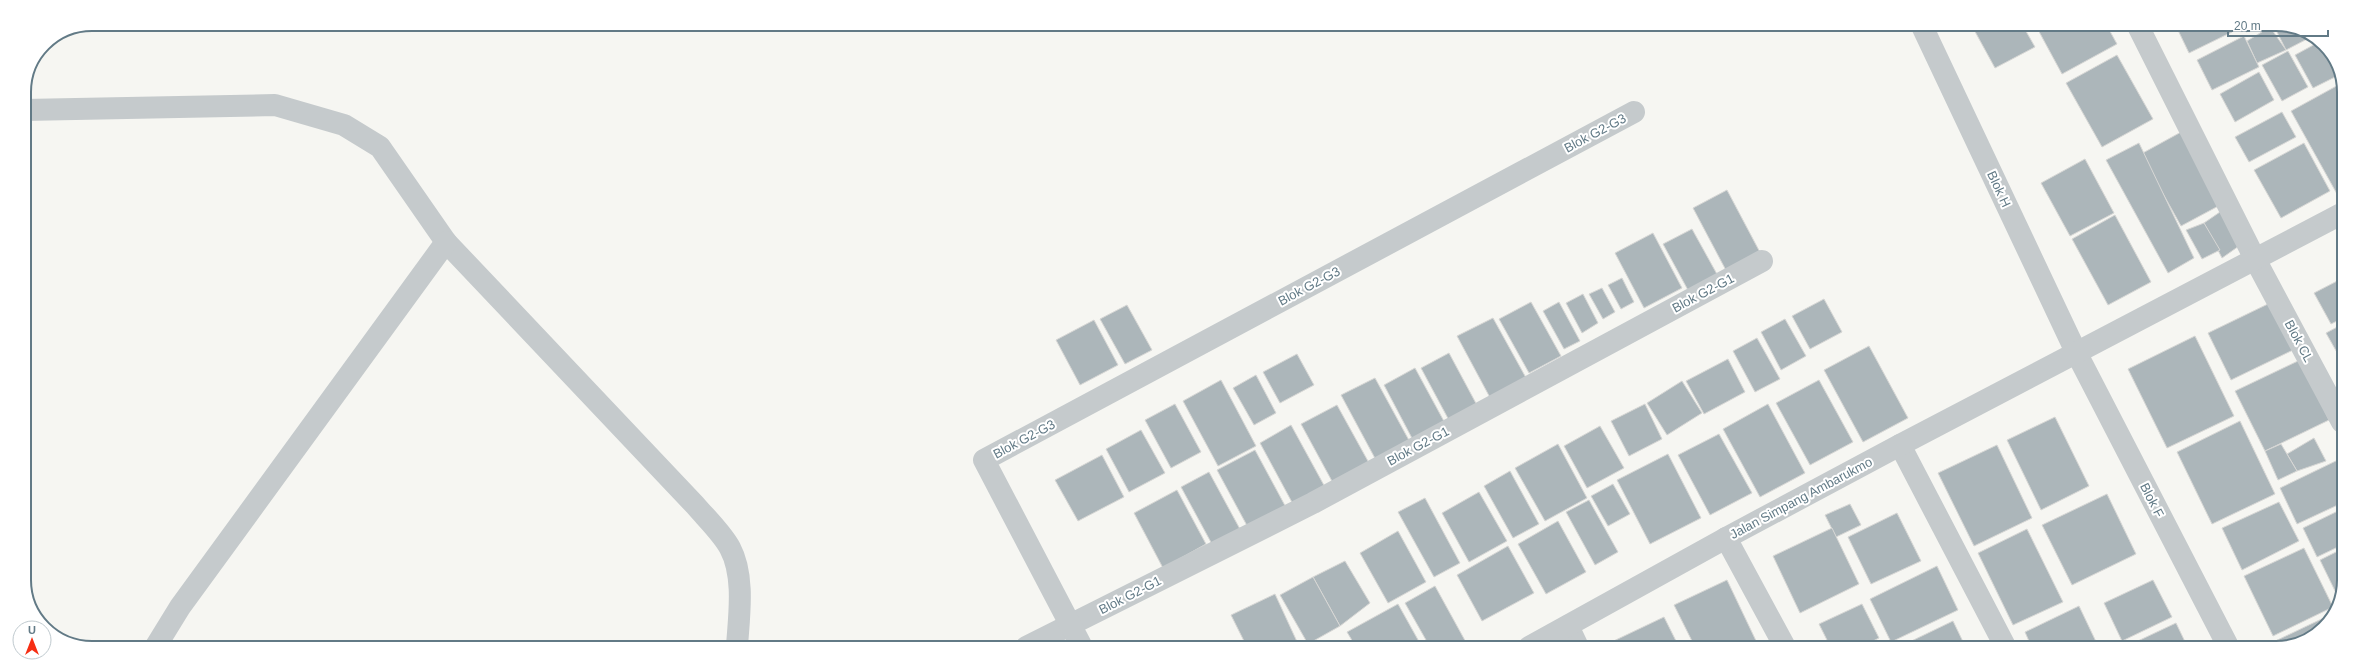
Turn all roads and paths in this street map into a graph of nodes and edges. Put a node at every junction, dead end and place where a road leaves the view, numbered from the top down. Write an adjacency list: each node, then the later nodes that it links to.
1 (1924, 31): 9 (street, Blok H)
2 (2141, 31): 7 (street, Blok CL)
3 (31, 110): 6 (street)
4 (1634, 112): 13 (street, Blok G2-G3)
5 (2337, 216): 7 (street)
6 (446, 242): 15 (street); 16 (street)
7 (2255, 259): 9 (street, Jalan Simpang Ambarukmo); 10 (street, Blok CL)
8 (1762, 261): 13 (street, Blok G2-G1)
9 (2076, 352): 11 (street, Jalan Simpang Ambarukmo); 23 (street, Blok F)
10 (2337, 413)
11 (1900, 445): 12 (street, Jalan Simpang Ambarukmo); 22 (street)
12 (1726, 538): 14 (street, Jalan Simpang Ambarukmo); 21 (street)
13 (1070, 625): 17 (street, Blok G2-G1); 18 (street)
14 (1568, 626): 19 (street, Jalan Simpang Ambarukmo); 20 (street)
15 (159, 641)
16 (737, 641)
17 (1038, 641)
18 (1079, 641)
19 (1540, 641)
20 (1575, 641)
21 (1781, 641)
22 (2002, 641)
23 (2225, 641)

